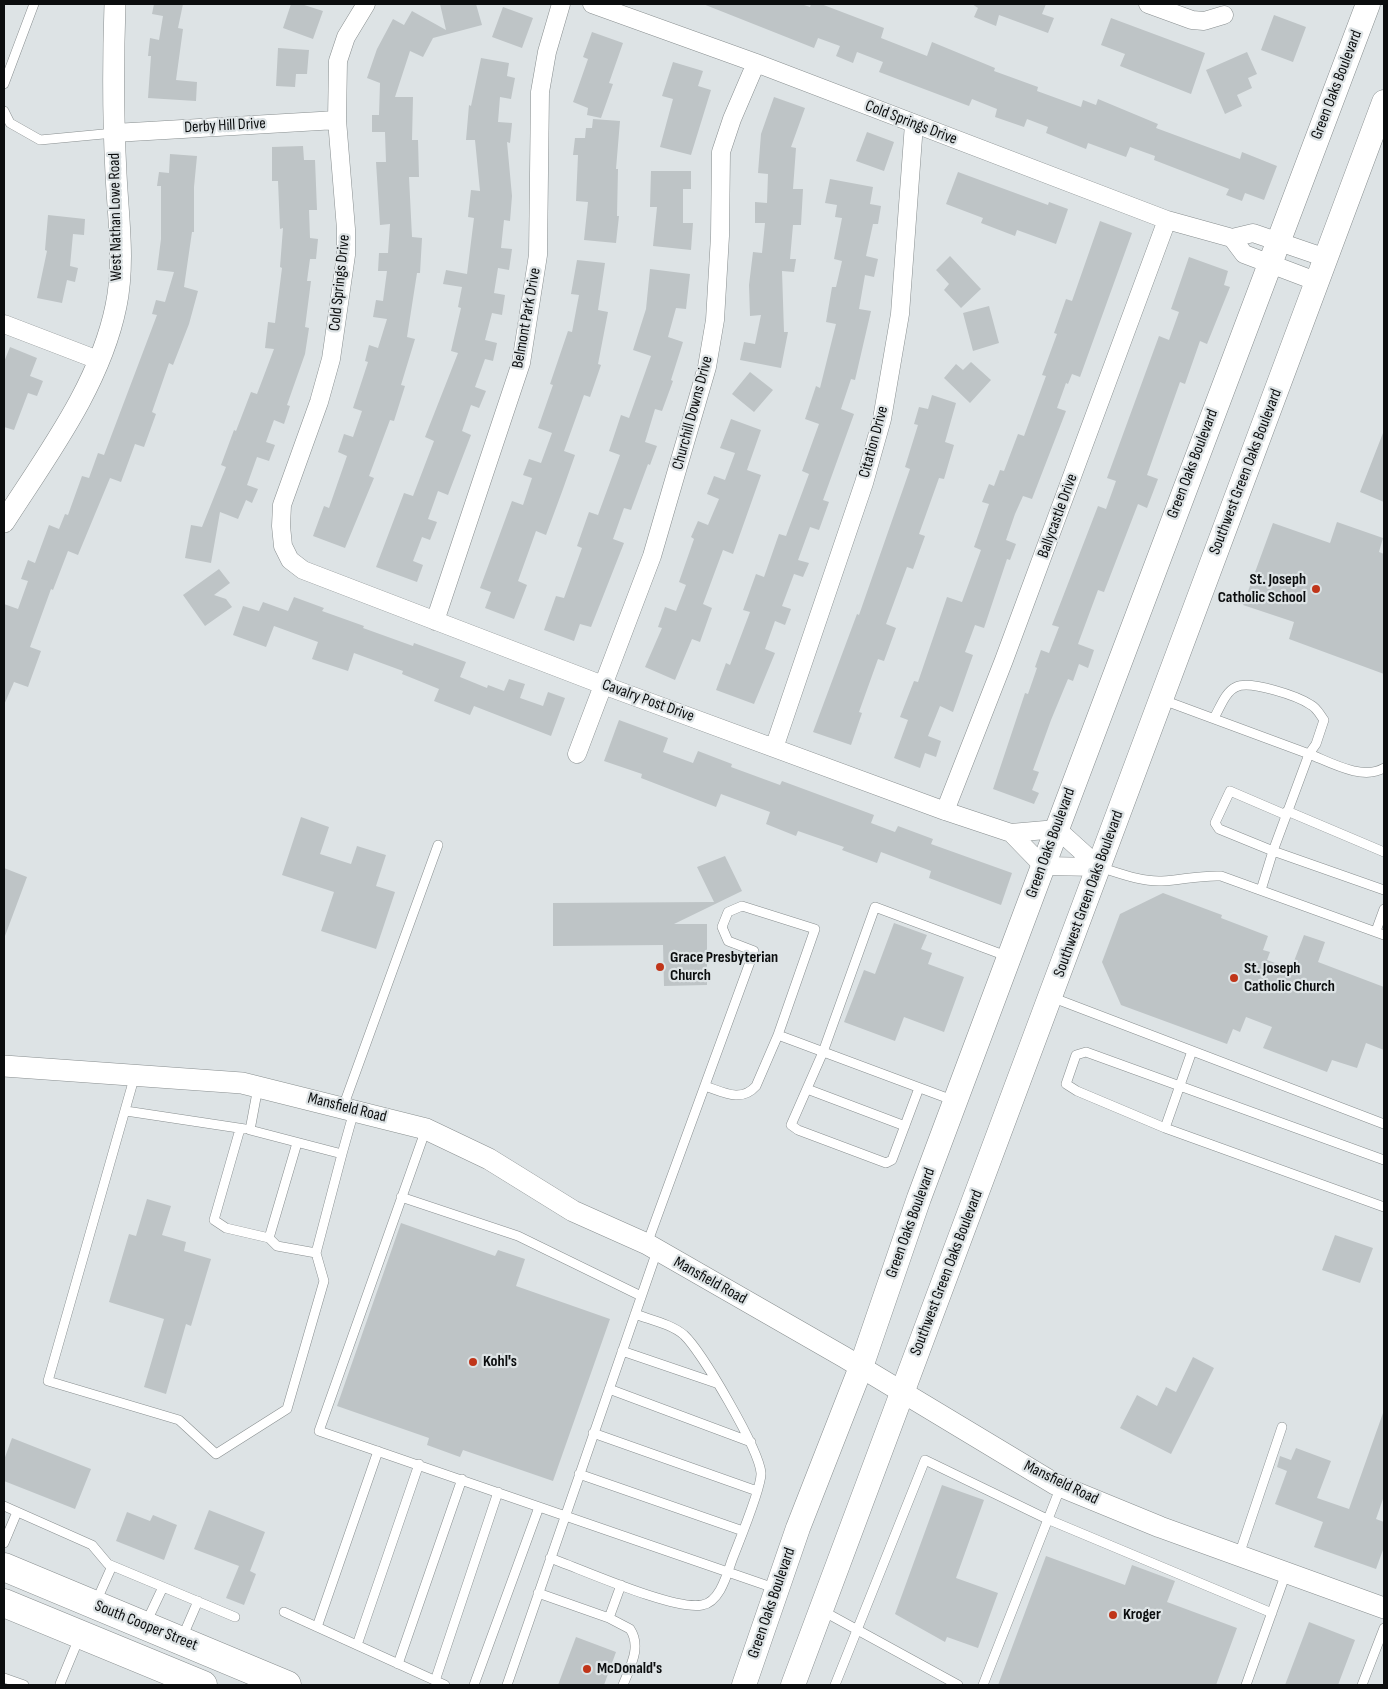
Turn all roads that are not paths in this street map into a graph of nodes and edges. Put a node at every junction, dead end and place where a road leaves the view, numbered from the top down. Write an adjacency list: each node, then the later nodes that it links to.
1 (34, 4): 10 (lane)
2 (115, 4): 15 (street, West Nathan Lowe Road)
3 (366, 4): 13 (street, Cold Springs Drive)
4 (561, 4): 26 (street, Belmont Park Drive)
5 (592, 4): 9 (street, Cold Springs Drive)
6 (1148, 4): 8 (street)
7 (1368, 4): 18 (main road, Green Oaks Boulevard)
8 (1224, 14)
9 (756, 63): 14 (street, Cold Springs Drive); 27 (street, Churchill Downs Drive)
10 (4, 84)
11 (1384, 102): 19 (main road, Southwest Green Oaks Boulevard)
12 (4, 111): 15 (lane)
13 (337, 120): 15 (street, Derby Hill Drive); 25 (street, Cold Springs Drive)
14 (914, 124): 16 (street, Cold Springs Drive); 30 (street, Citation Drive)
15 (114, 133): 23 (street, West Nathan Lowe Road)
16 (1167, 220): 17 (street, Cold Springs Drive); 34 (street, Ballycastle Drive)
17 (1232, 238): 18 (street, Cold Springs Drive); 20 (street)
18 (1278, 241): 19 (street, Cold Springs Drive); 20 (main road, Green Oaks Boulevard)
19 (1326, 258): 21 (main road, Southwest Green Oaks Boulevard)
20 (1270, 263): 21 (street); 36 (main road, Green Oaks Boulevard)
21 (1318, 282): 28 (main road, Southwest Green Oaks Boulevard)
22 (4, 324): 23 (street)
23 (98, 360): 24 (street, West Nathan Lowe Road)
24 (4, 522)
25 (290, 560): 26 (street, Cavalry Post Drive)
26 (435, 621): 27 (street, Cavalry Post Drive)
27 (603, 685): 30 (street, Cavalry Post Drive); 31 (street, Churchill Downs Drive)
28 (1160, 699): 29 (lane); 42 (main road, Southwest Green Oaks Boulevard)
29 (1214, 718): 32 (lane); 32 (lane)
30 (774, 748): 34 (street, Cavalry Post Drive)
31 (577, 754)
32 (1309, 754): 33 (lane); 35 (lane)
33 (1384, 768)
34 (945, 811): 37 (street, Cavalry Post Drive)
35 (1286, 813): 39 (lane); 39 (lane); 40 (lane)
36 (1056, 829): 37 (street, Cavalry Post Drive); 41 (main road, Green Oaks Boulevard); 42 (street)
37 (1011, 833): 41 (street, Cavalry Post Drive)
38 (438, 845): 60 (lane)
39 (1273, 851): 43 (lane); 44 (lane)
40 (1384, 852)
41 (1043, 866): 42 (street); 47 (main road, Green Oaks Boulevard)
42 (1099, 867): 43 (lane); 48 (main road, Southwest Green Oaks Boulevard)
43 (1261, 890): 46 (lane)
44 (1384, 890)
45 (1384, 909): 46 (lane)
46 (1380, 933)
47 (1009, 957): 51 (lane); 59 (main road, Green Oaks Boulevard)
48 (1050, 997): 50 (lane); 82 (main road, Southwest Green Oaks Boulevard)
49 (778, 1035): 51 (lane); 54 (lane); 54 (lane)
50 (1192, 1051): 55 (lane); 62 (lane)
51 (823, 1052): 57 (lane); 58 (lane)
52 (4, 1066): 53 (street, Mansfield Road)
53 (135, 1075): 56 (street, Mansfield Road); 61 (lane)
54 (705, 1086): 74 (lane)
55 (1178, 1086): 64 (lane); 64 (lane); 70 (lane)
56 (258, 1087): 60 (street, Mansfield Road); 67 (lane)
57 (919, 1088): 59 (lane); 63 (lane)
58 (807, 1089): 63 (lane); 63 (lane)
59 (956, 1101): 79 (main road, Green Oaks Boulevard)
60 (348, 1108): 66 (street, Mansfield Road); 69 (lane)
61 (126, 1111): 65 (lane); 75 (lane)
62 (1384, 1124)
63 (905, 1126)
64 (1165, 1128): 72 (lane)
65 (240, 1129): 67 (lane); 73 (lane)
66 (426, 1129): 71 (lane); 74 (street, Mansfield Road)
67 (250, 1130): 68 (lane)
68 (297, 1142): 69 (lane); 73 (lane)
69 (342, 1154): 75 (lane)
70 (1384, 1160)
71 (401, 1197): 76 (lane); 86 (lane)
72 (1384, 1207)
73 (269, 1238): 75 (lane)
74 (652, 1248): 76 (lane); 79 (street, Mansfield Road)
75 (316, 1253)
76 (641, 1296): 77 (lane)
77 (635, 1314): 78 (lane); 80 (lane)
78 (622, 1351): 80 (lane); 81 (lane)
79 (861, 1367): 82 (street, Mansfield Road); 108 (main road, Green Oaks Boulevard)
80 (716, 1383): 85 (lane)
81 (609, 1389): 84 (lane); 85 (lane)
82 (902, 1392): 90 (street, Mansfield Road); 114 (main road, Southwest Green Oaks Boulevard)
83 (1282, 1427): 100 (lane)
84 (593, 1433): 88 (lane); 91 (lane)
85 (751, 1442): 91 (lane)
86 (378, 1450): 87 (lane); 120 (lane)
87 (419, 1464): 89 (lane); 125 (lane)
88 (579, 1474): 96 (lane); 98 (lane)
89 (462, 1480): 92 (lane); 126 (lane)
90 (1061, 1486): 97 (lane); 100 (street, Mansfield Road)
91 (757, 1491): 98 (lane)
92 (498, 1492): 94 (lane); 128 (lane)
93 (4, 1506): 95 (lane)
94 (539, 1506): 96 (lane); 134 (lane)
95 (17, 1512): 99 (lane); 102 (lane)
96 (565, 1516): 101 (lane); 104 (lane)
97 (1047, 1519): 116 (lane); 121 (lane); 141 (lane)
98 (743, 1531): 104 (lane)
99 (4, 1543)
100 (1239, 1556): 105 (street, Mansfield Road)
101 (550, 1558): 106 (lane); 109 (lane)
102 (112, 1566): 107 (lane); 112 (lane)
103 (4, 1567): 112 (main road, South Cooper Street)
104 (728, 1572): 106 (lane); 108 (lane)
105 (1286, 1573): 113 (street, Mansfield Road); 116 (lane)
106 (621, 1585): 118 (lane)
107 (162, 1587): 110 (lane); 119 (lane)
108 (777, 1590): 137 (main road, Green Oaks Boulevard)
109 (538, 1593): 118 (lane); 135 (lane)
110 (198, 1601): 117 (lane); 124 (lane)
111 (4, 1603): 123 (main road, South Cooper Street)
112 (95, 1605): 119 (main road, South Cooper Street)
113 (1384, 1608)
114 (821, 1610): 121 (lane); 138 (main road, Southwest Green Oaks Boulevard)
115 (284, 1612): 120 (lane)
116 (1272, 1613): 142 (lane)
117 (236, 1617)
118 (609, 1618): 136 (lane)
119 (145, 1625): 124 (main road, South Cooper Street)
120 (317, 1627): 125 (lane)
121 (856, 1628): 139 (lane); 140 (lane)
122 (1384, 1628): 143 (lane)
123 (81, 1635): 130 (lane); 131 (main road, South Cooper Street)
124 (181, 1640): 132 (main road, South Cooper Street)
125 (357, 1645): 126 (lane)
126 (398, 1664): 128 (lane)
127 (4, 1678): 129 (lane)
128 (436, 1681): 133 (lane)
129 (24, 1685)
130 (61, 1685)
131 (200, 1685)
132 (287, 1685)
133 (445, 1685)
134 (474, 1685)
135 (507, 1685)
136 (623, 1685)
137 (744, 1685)
138 (793, 1685)
139 (835, 1685)
140 (958, 1685)
141 (983, 1685)
142 (1246, 1685)
143 (1362, 1685)

